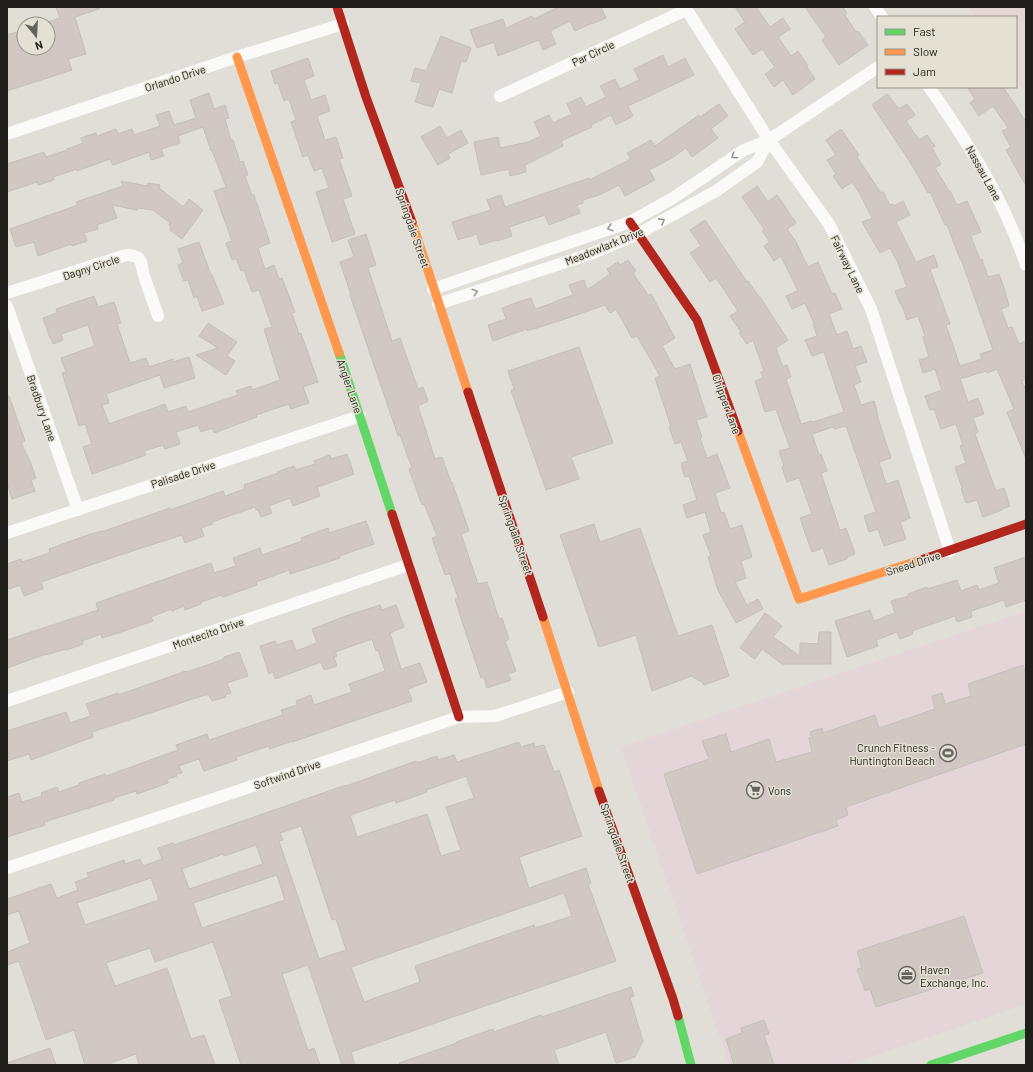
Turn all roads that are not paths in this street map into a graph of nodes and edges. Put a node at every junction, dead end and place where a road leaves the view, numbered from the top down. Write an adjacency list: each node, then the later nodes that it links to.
1 (337, 7): 5 (street, Springdale Street)
2 (875, 7): 4 (street)
3 (685, 9): 9 (street, Par Circle); 11 (street, Fairway Lane)
4 (881, 16)
5 (343, 24): 6 (street, Orlando Drive); 15 (street, Springdale Street)
6 (237, 57): 10 (street, Orlando Drive); 20 (street, Angler Lane)
7 (877, 69): 11 (street, Meadowlark Drive)
8 (930, 88): 14 (street, Nassau Lane)
9 (500, 96)
10 (7, 134)
11 (769, 140): 12 (street, Meadowlark Drive, one-way to 12); 13 (street, Meadowlark Drive, one-way to 11); 24 (street, Fairway Lane)
12 (630, 222): 13 (street, Chipper Lane); 15 (street, Meadowlark Drive, one-way to 15)
13 (638, 234): 17 (street, Meadowlark Drive, one-way to 13); 26 (street, Chipper Lane)
14 (1026, 265)
15 (433, 289): 17 (street, Springdale Street)
16 (7, 293): 19 (street, Dagny Circle)
17 (438, 304): 27 (street, Springdale Street)
18 (7, 306): 21 (street, Bradbury Lane)
19 (158, 316)
20 (360, 416): 21 (street, Palisade Drive); 25 (street, Angler Lane)
21 (78, 510): 23 (street, Palisade Drive)
22 (1026, 524): 24 (street, Snead Drive)
23 (7, 533)
24 (950, 551): 26 (street, Snead Drive)
25 (408, 565): 28 (street, Montecito Drive); 29 (street, Angler Lane)
26 (798, 599)
27 (568, 692): 29 (street, Softwind Drive); 32 (street, Springdale Street)
28 (7, 701)
29 (459, 717): 30 (street, Softwind Drive)
30 (7, 868)
31 (1026, 1034): 33 (street)
32 (691, 1065)
33 (931, 1065)

